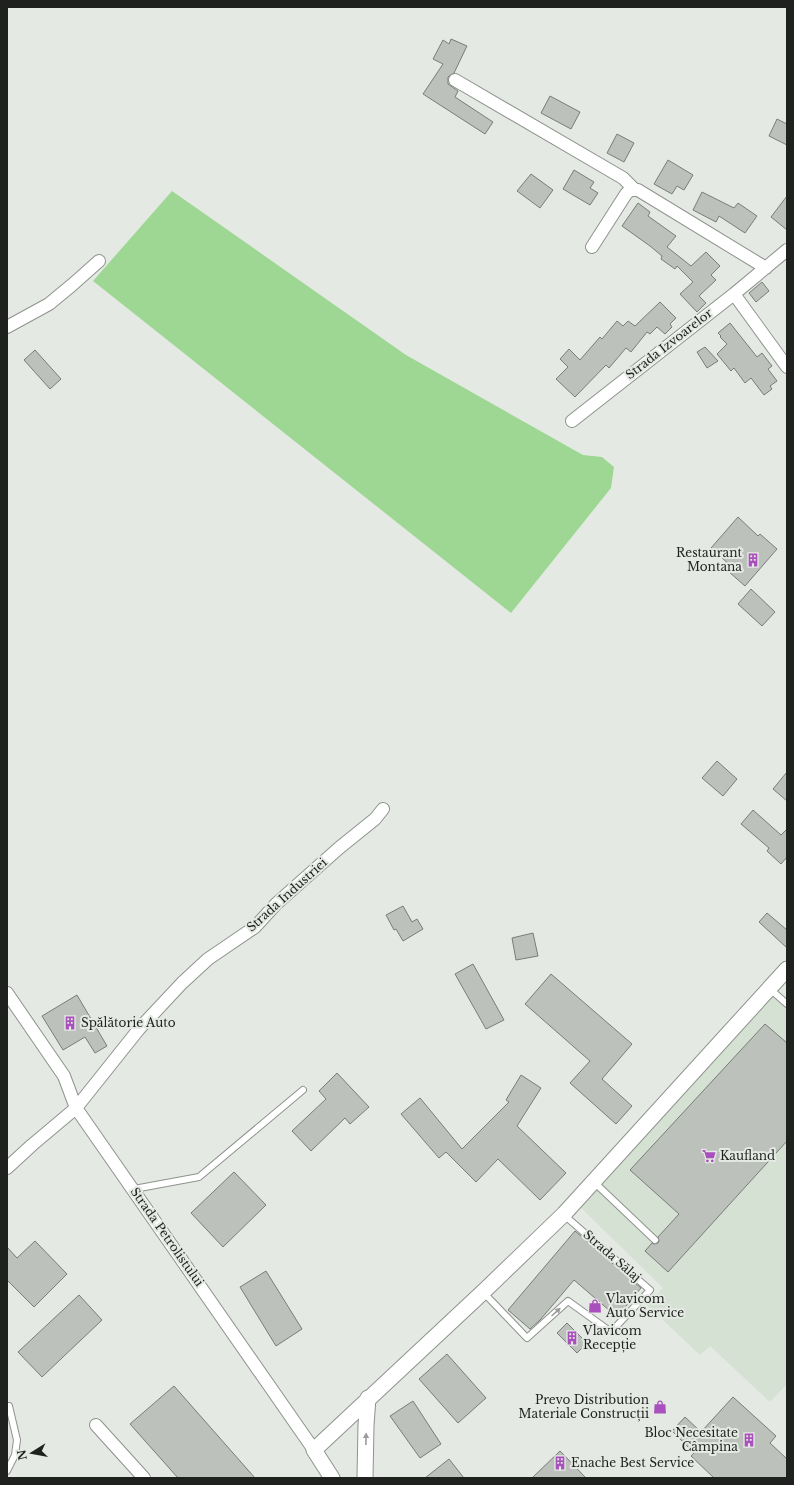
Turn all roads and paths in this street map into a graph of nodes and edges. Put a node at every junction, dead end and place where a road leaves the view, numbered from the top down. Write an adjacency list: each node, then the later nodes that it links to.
1 (455, 80): 2 (street)
2 (634, 189): 3 (street); 6 (street)
3 (592, 247)
4 (787, 250): 6 (street, Strada Izvoarelor)
5 (99, 261): 8 (street)
6 (766, 268): 7 (street, Strada Izvoarelor)
7 (734, 294): 9 (street); 10 (street, Strada Izvoarelor)
8 (7, 327)
9 (787, 367)
10 (572, 421)
11 (383, 809): 17 (street, Strada Industriei)
12 (785, 975): 13 (street)
13 (770, 989): 15 (lane); 19 (street)
14 (7, 993): 17 (street, Strada Petrolistului)
15 (787, 1004)
16 (303, 1090): 20 (lane)
17 (76, 1108): 18 (street, Strada Industriei); 20 (street, Strada Petrolistului)
18 (7, 1168)
19 (594, 1182): 21 (street); 22 (lane)
20 (134, 1189): 27 (street, Strada Petrolistului)
21 (564, 1214): 23 (street); 23 (lane, Strada Sălaj, one-way to 21)
22 (655, 1240)
23 (483, 1292): 24 (street)
24 (368, 1398): 27 (street); 31 (street, one-way to 24)
25 (9, 1406): 28 (lane)
26 (96, 1425): 29 (street)
27 (314, 1450): 30 (street, Strada Petrolistului)
28 (7, 1471)
29 (144, 1478)
30 (332, 1478)
31 (365, 1478)

